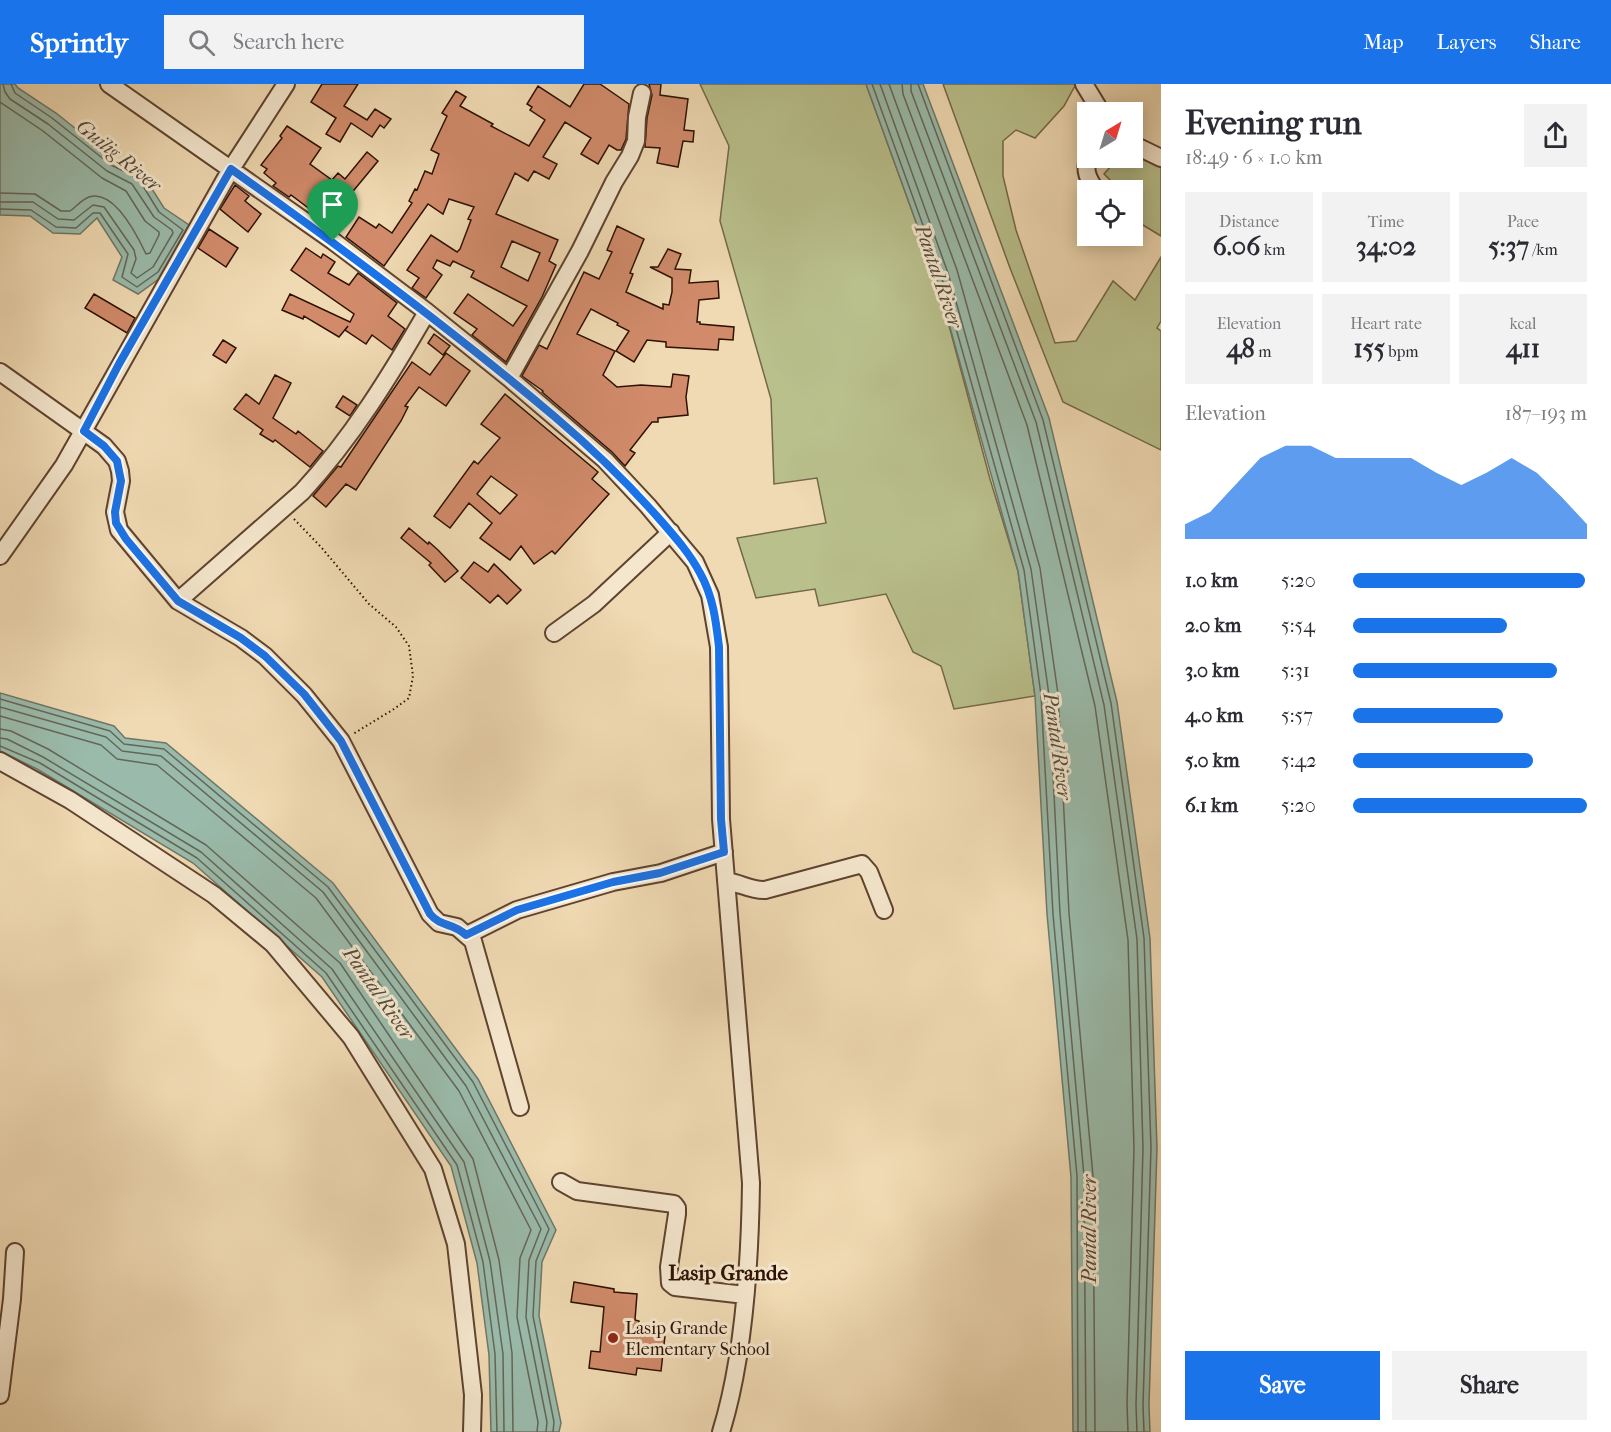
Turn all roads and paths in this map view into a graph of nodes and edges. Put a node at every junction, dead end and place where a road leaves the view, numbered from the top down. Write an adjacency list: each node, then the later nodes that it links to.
1 (109, 84): 8 (street)
2 (286, 84): 8 (street)
3 (1084, 84): 5 (street)
4 (642, 93): 11 (street)
5 (1095, 102)
6 (1143, 147): 7 (street)
7 (1159, 152)
8 (231, 169): 9 (street); 12 (street)
9 (427, 312): 11 (street); 13 (street)
10 (0, 372): 12 (street)
11 (509, 378): 14 (street)
12 (84, 431): 15 (street); 16 (street)
13 (283, 508): 16 (street); 18 (path)
14 (671, 532): 17 (street); 20 (street)
15 (0, 556)
16 (178, 601): 18 (street)
17 (554, 633)
18 (341, 741): 23 (street)
19 (0, 761): 30 (street)
20 (724, 852): 21 (street); 23 (street)
21 (726, 881): 22 (street); 27 (street)
22 (884, 910)
23 (466, 935): 24 (street)
24 (520, 1107)
25 (561, 1182): 27 (street)
26 (15, 1252): 28 (street)
27 (745, 1295): 31 (street)
28 (6, 1299): 29 (street)
29 (0, 1395)
30 (472, 1432)
31 (721, 1432)

